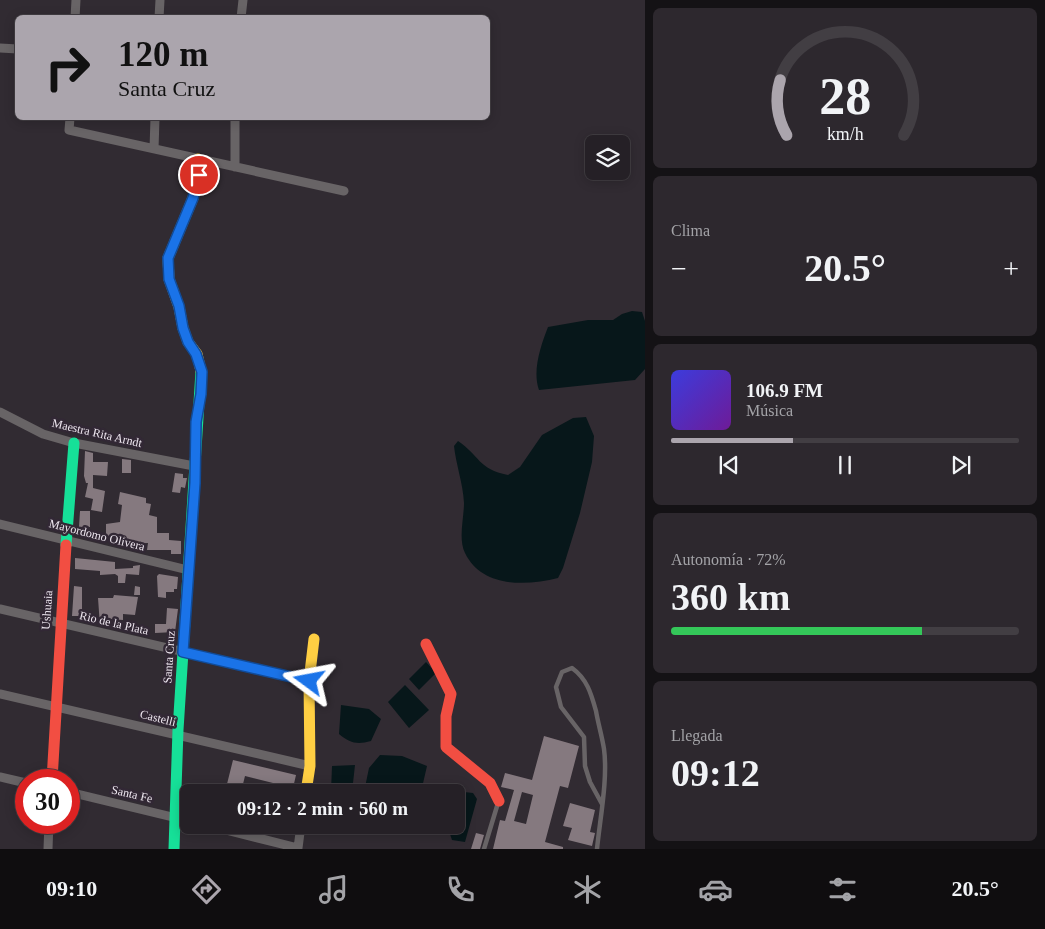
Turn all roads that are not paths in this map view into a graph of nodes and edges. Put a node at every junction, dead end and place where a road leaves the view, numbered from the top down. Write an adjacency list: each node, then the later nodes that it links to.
1 (76, 0): 4 (street)
2 (160, 0): 5 (street)
3 (243, 0): 6 (street)
4 (75, 15)
5 (159, 15)
6 (241, 15)
7 (0, 48): 8 (street)
8 (15, 49)
9 (70, 120): 12 (street)
10 (155, 120): 12 (street)
11 (235, 120): 14 (street)
12 (154, 149): 13 (street)
13 (198, 159): 14 (street); 18 (street, Santa Cruz)
14 (235, 167): 15 (street)
15 (344, 191)
16 (0, 412): 17 (street, Maestra Rita Arndt)
17 (74, 443): 18 (street, Maestra Rita Arndt); 20 (street, Ushuaia)
18 (194, 466): 21 (street, Santa Cruz)
19 (0, 524): 20 (street, Mayordomo Olivera)
20 (66, 540): 21 (street, Mayordomo Olivera); 23 (street, Ushuaia)
21 (188, 570): 26 (street, Santa Cruz)
22 (0, 610): 23 (street, Rio de la Plata)
23 (60, 623): 26 (street, Rio de la Plata); 29 (street, Ushuaia)
24 (314, 639): 27 (street)
25 (426, 644): 37 (street)
26 (183, 652): 27 (street, Rio de la Plata); 30 (street, Santa Cruz)
27 (309, 681): 31 (street)
28 (0, 694): 29 (street, Castelli)
29 (55, 706): 30 (street, Castelli); 32 (street, Ushuaia)
30 (179, 736): 31 (street, Castelli); 39 (street, Santa Cruz)
31 (310, 766): 35 (street)
32 (52, 769)
33 (0, 777): 34 (street)
34 (15, 780)
35 (307, 784)
36 (80, 795): 39 (street, Santa Fe)
37 (498, 801): 46 (lane)
38 (602, 804): 38 (lane); 47 (lane)
39 (176, 818): 40 (street, Santa Fe); 45 (street, Santa Cruz)
40 (180, 819)
41 (49, 834): 44 (street)
42 (242, 834): 43 (street)
43 (300, 834)
44 (48, 849)
45 (174, 849)
46 (484, 849)
47 (597, 849)

